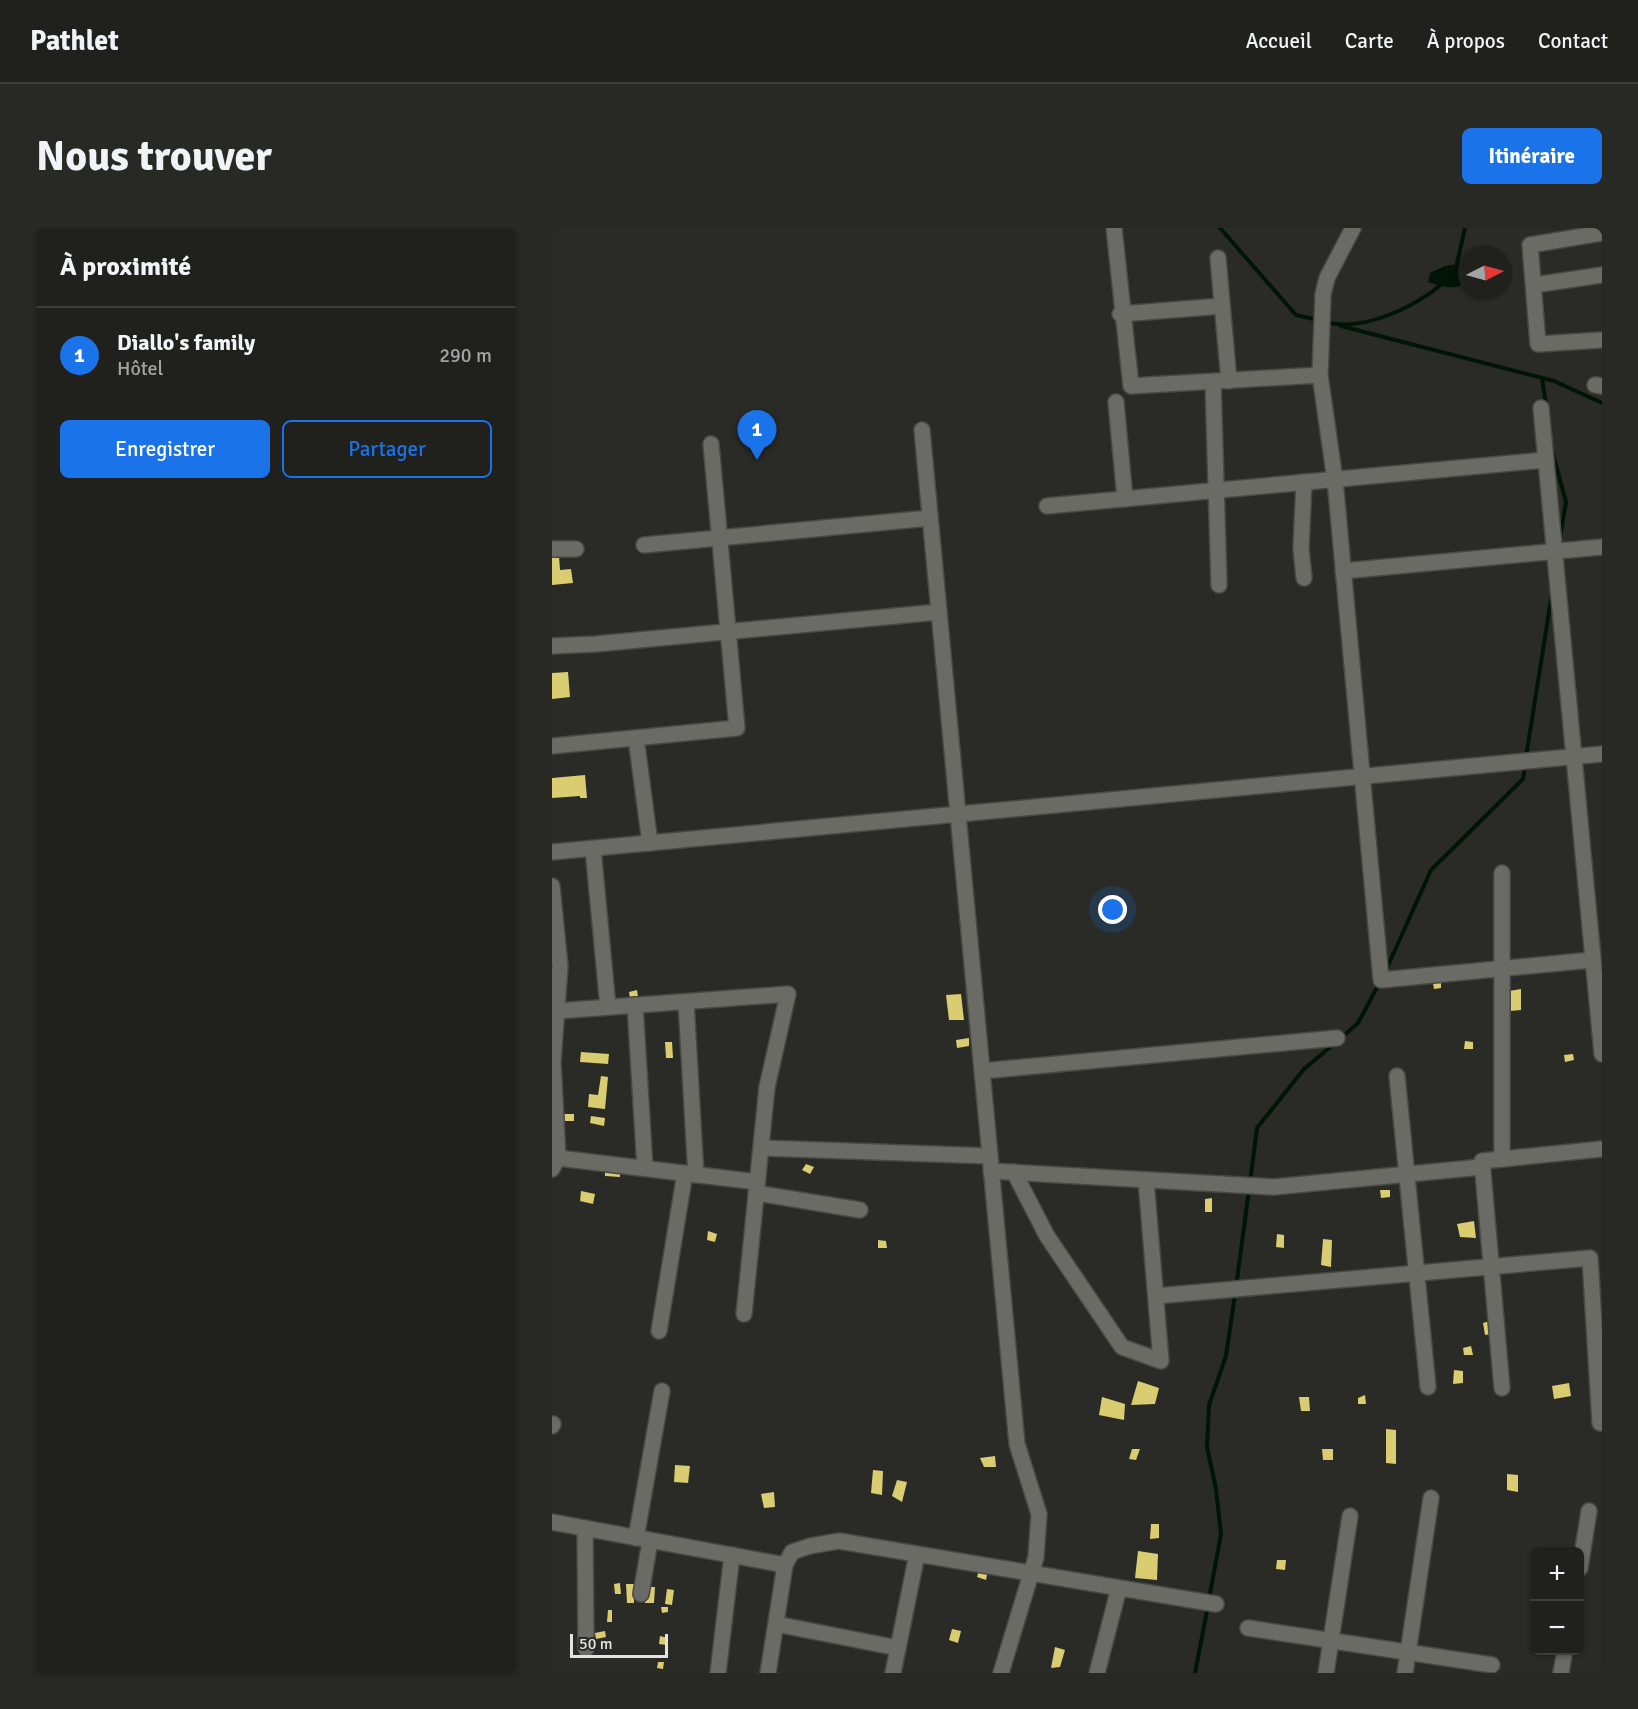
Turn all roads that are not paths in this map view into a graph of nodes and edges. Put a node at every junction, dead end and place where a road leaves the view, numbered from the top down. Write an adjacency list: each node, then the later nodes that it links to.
1 (1114, 228): 8 (street)
2 (1353, 228): 10 (street)
3 (1602, 233): 6 (street)
4 (1218, 258): 7 (street)
5 (1602, 275): 6 (street)
6 (1534, 285): 9 (street)
7 (1222, 306): 8 (street); 11 (street)
8 (1122, 314): 12 (street)
9 (1602, 340)
10 (1320, 375): 11 (street); 18 (street)
11 (1228, 381): 12 (street)
12 (1213, 382): 20 (street)
13 (1116, 402): 21 (street)
14 (1541, 408): 17 (street)
15 (922, 430): 23 (street)
16 (711, 444): 24 (street)
17 (1545, 460): 18 (street); 29 (street)
18 (1335, 480): 19 (street); 30 (street)
19 (1304, 482): 20 (street); 31 (street)
20 (1216, 491): 21 (street); 32 (street)
21 (1125, 499): 22 (street)
22 (1047, 506)
23 (930, 518): 24 (street); 33 (street)
24 (719, 538): 25 (street); 34 (street)
25 (644, 545)
26 (1602, 547): 29 (street)
27 (552, 549): 28 (street)
28 (576, 549)
29 (1554, 552): 30 (street); 39 (street)
30 (1343, 571): 40 (street)
31 (1304, 578)
32 (1219, 585)
33 (939, 612): 34 (street); 41 (street)
34 (728, 632): 35 (street); 36 (street)
35 (552, 646)
36 (636, 738): 37 (street); 42 (street)
37 (552, 746)
38 (1602, 754): 39 (street)
39 (1573, 757): 40 (street); 47 (street)
40 (1362, 777): 41 (street); 48 (street)
41 (958, 815): 42 (street); 56 (street)
42 (650, 843): 43 (street)
43 (593, 849): 44 (street); 51 (street)
44 (552, 852)
45 (1502, 873): 48 (street)
46 (552, 886): 52 (street)
47 (1592, 960): 48 (street); 55 (street)
48 (1502, 968): 60 (street)
49 (686, 1002): 50 (street); 58 (street); 66 (street)
50 (635, 1005): 51 (street); 64 (street)
51 (608, 1007): 52 (street)
52 (557, 1011): 53 (street)
53 (554, 1036): 61 (street)
54 (1337, 1038): 56 (street)
55 (1602, 1054)
56 (982, 1071): 62 (street)
57 (1397, 1076): 67 (street)
58 (761, 1148): 62 (street); 69 (street)
59 (1602, 1149): 60 (street)
60 (1502, 1159): 63 (street)
61 (555, 1163): 64 (street)
62 (991, 1164): 65 (street); 91 (street)
63 (1482, 1167): 67 (street); 72 (street)
64 (645, 1168): 66 (street)
65 (1014, 1172): 68 (street); 74 (street)
66 (690, 1174): 69 (street); 76 (street)
67 (1407, 1174): 68 (street); 73 (street)
68 (1146, 1180): 74 (street)
69 (757, 1187): 70 (street); 75 (street)
70 (860, 1210)
71 (1596, 1264): 72 (street); 80 (street)
72 (1491, 1267): 73 (street); 78 (street)
73 (1416, 1273): 74 (street); 77 (street)
74 (1156, 1296)
75 (744, 1314)
76 (658, 1331)
77 (1428, 1387)
78 (1502, 1388)
79 (662, 1391): 86 (street)
80 (1600, 1423)
81 (1431, 1498): 100 (street)
82 (1589, 1511): 87 (street)
83 (1350, 1516): 97 (street)
84 (552, 1522): 85 (street)
85 (585, 1528): 86 (street); 99 (street)
86 (643, 1539): 89 (street); 93 (street)
87 (1583, 1547)
88 (917, 1554): 90 (street); 91 (street); 98 (street)
89 (732, 1555): 90 (street); 103 (street)
90 (785, 1565): 95 (street)
91 (1031, 1573): 92 (street); 106 (street)
92 (1119, 1588): 94 (street); 107 (street)
93 (641, 1594)
94 (1216, 1604)
95 (776, 1624): 98 (street); 104 (street)
96 (1248, 1628): 97 (street)
97 (1331, 1641): 100 (street); 108 (street)
98 (898, 1648): 105 (street)
99 (586, 1650)
100 (1406, 1652): 102 (street); 109 (street)
101 (1564, 1655): 110 (street)
102 (1492, 1665)
103 (718, 1673)
104 (768, 1673)
105 (893, 1673)
106 (1001, 1673)
107 (1097, 1673)
108 (1326, 1673)
109 (1405, 1673)
110 (1561, 1673)

